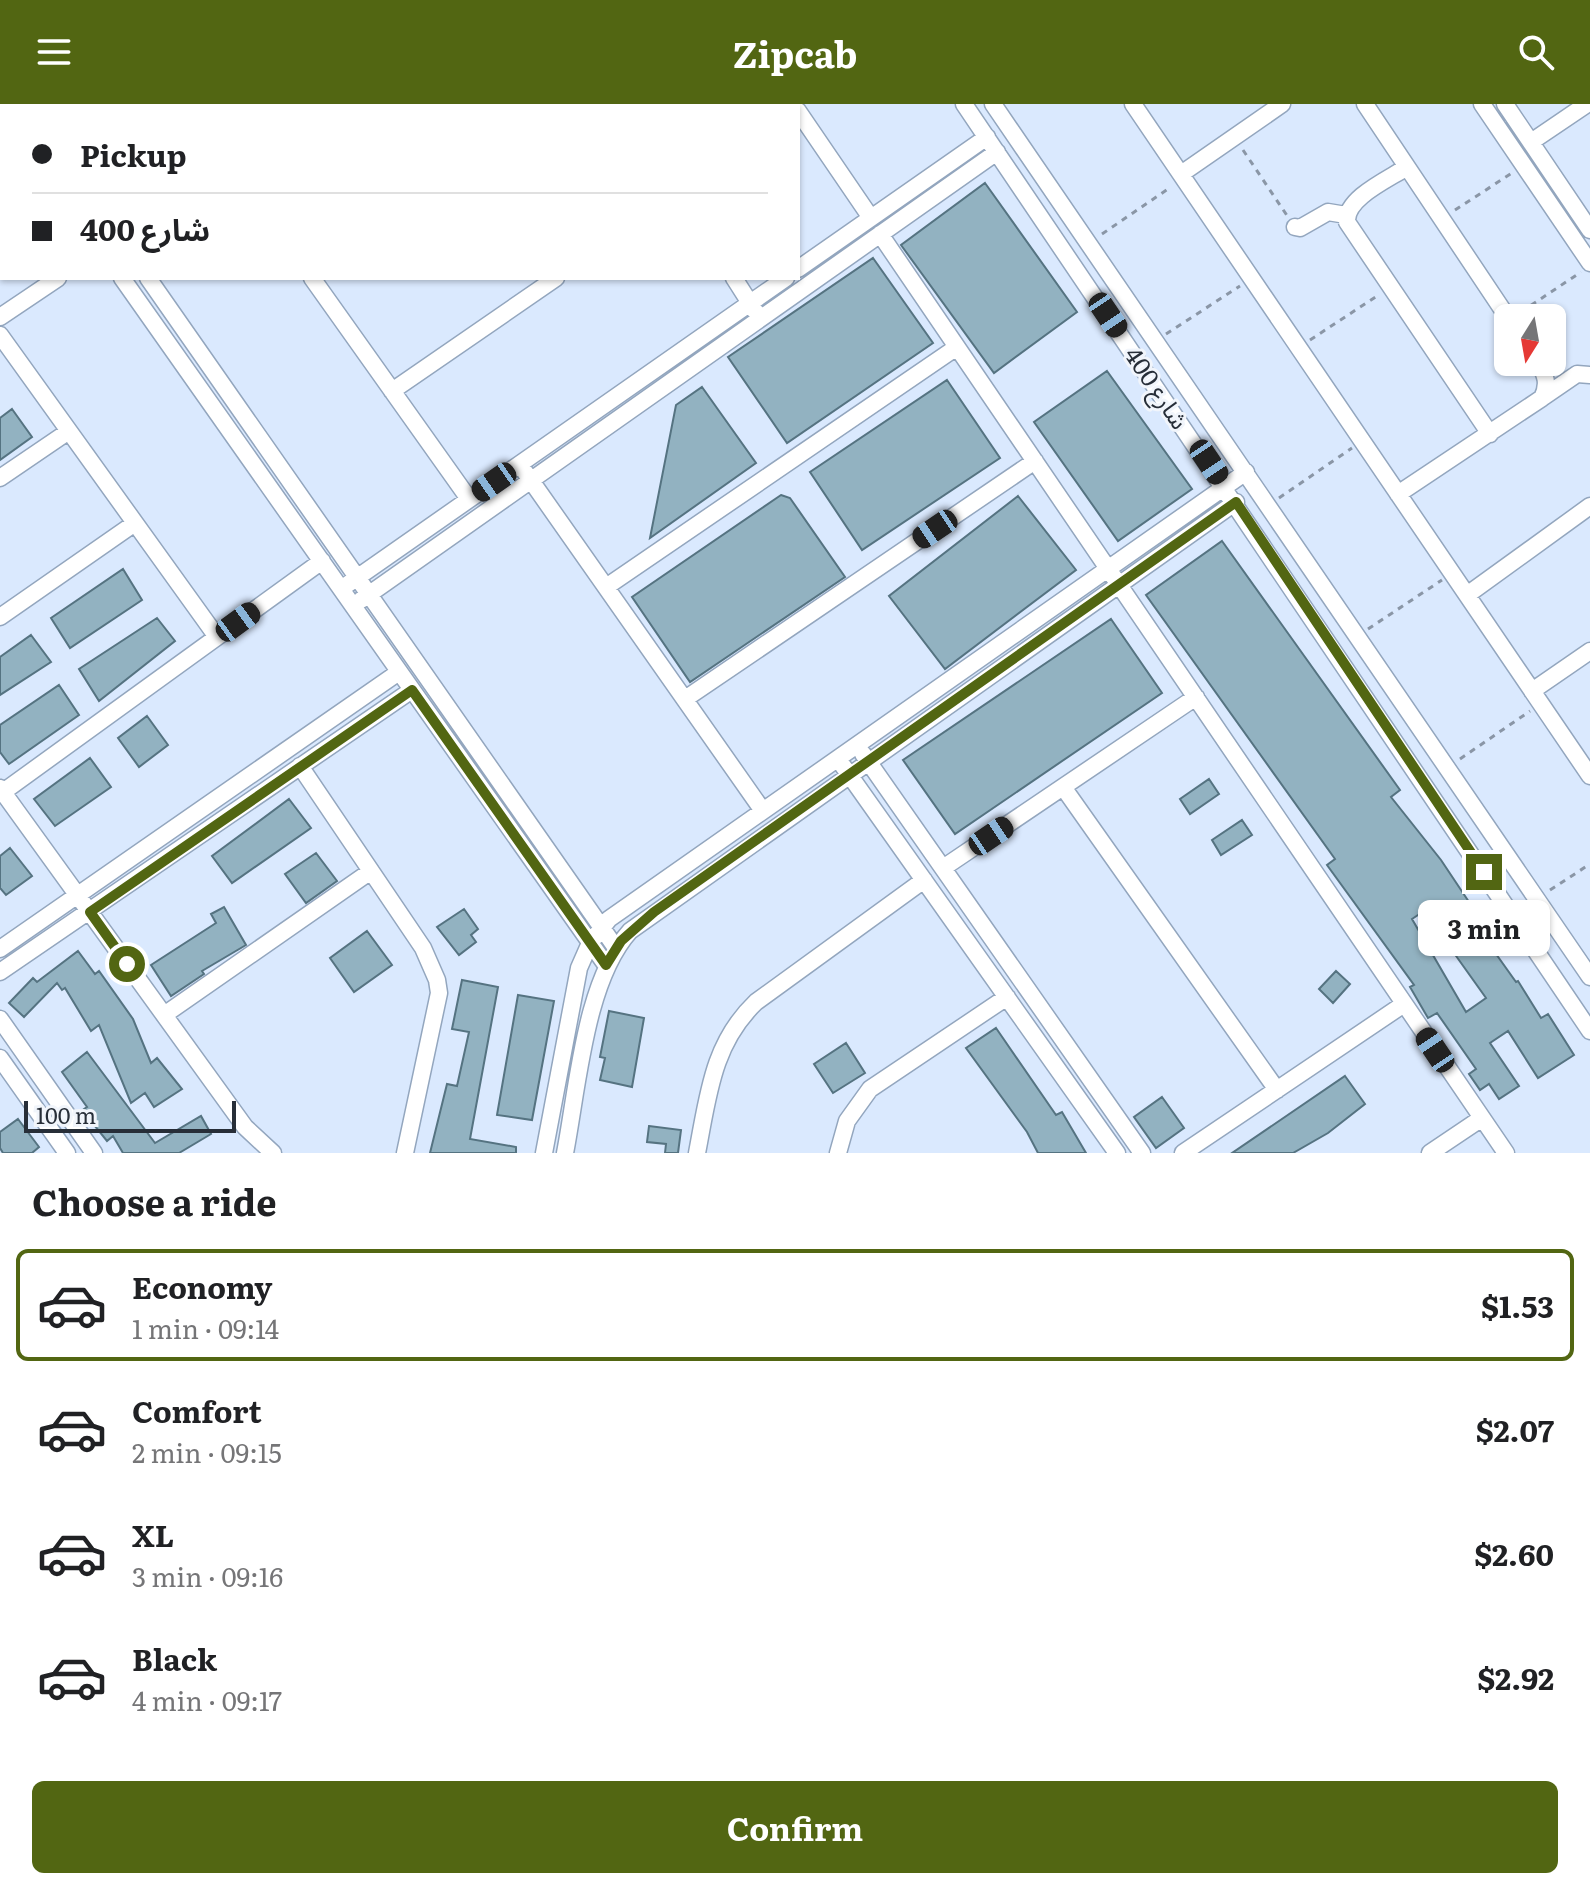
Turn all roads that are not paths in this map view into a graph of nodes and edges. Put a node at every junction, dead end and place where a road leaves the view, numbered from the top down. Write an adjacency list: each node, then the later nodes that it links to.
1 (964, 104): 10 (street, شارع 400)
2 (993, 104): 43 (street, شارع 400)
3 (1133, 104): 14 (street)
4 (1282, 104): 14 (street)
5 (1365, 104): 13 (street)
6 (1482, 104): 20 (street)
7 (1505, 104): 11 (street)
8 (1587, 104): 11 (street)
9 (800, 114): 16 (street)
10 (987, 137): 12 (street, شارع 400); 16 (street)
11 (1531, 142): 18 (street)
12 (997, 152): 19 (street); 46 (street, شارع 400)
13 (1407, 167): 15 (street); 30 (street)
14 (1182, 176): 47 (street)
15 (1346, 215): 17 (street); 40 (street)
16 (871, 218): 21 (street)
17 (1295, 227)
18 (1590, 230)
19 (880, 234): 32 (street); 34 (street)
20 (1590, 265)
21 (800, 268)
22 (55, 280): 31 (street)
23 (123, 280): 52 (street)
24 (149, 280): 54 (street)
25 (313, 280): 37 (street)
26 (553, 280): 37 (street)
27 (735, 280): 29 (street)
28 (783, 280): 29 (street)
29 (750, 303): 32 (street); 42 (street)
30 (1500, 304)
31 (0, 317)
32 (760, 319): 45 (street)
33 (0, 335): 39 (street)
34 (957, 347): 41 (street); 56 (street)
35 (1590, 375): 38 (street)
36 (1546, 376): 38 (street)
37 (392, 391): 48 (street)
38 (1542, 398): 40 (street)
39 (69, 431): 44 (street); 51 (street)
40 (1490, 434): 47 (street)
41 (1035, 461): 53 (street); 68 (street)
42 (519, 464): 45 (street); 48 (street)
43 (1246, 472): 46 (street); 89 (street, شارع 400)
44 (0, 478)
45 (531, 481): 56 (street); 58 (street)
46 (1225, 487): 49 (street, شارع 400); 53 (street)
47 (1398, 494): 59 (street)
48 (469, 499): 54 (street)
49 (1236, 502): 55 (street); 94 (street, شارع 400)
50 (1590, 506): 59 (street)
51 (135, 523): 61 (street); 62 (street)
52 (322, 561): 57 (street); 62 (street)
53 (1108, 569): 55 (street); 69 (street)
54 (357, 578): 57 (street); 58 (street)
55 (1119, 585): 66 (street); 71 (street)
56 (606, 587): 68 (street)
57 (341, 589): 60 (street)
58 (369, 595): 60 (street); 83 (street)
59 (1467, 595): 67 (street)
60 (353, 606): 64 (street)
61 (0, 617)
62 (217, 637): 76 (street)
63 (1590, 651): 67 (street)
64 (399, 672): 65 (street); 81 (street)
65 (412, 690): 72 (street); 84 (street)
66 (1196, 697): 75 (street); 91 (street)
67 (1536, 698): 74 (street)
68 (685, 699): 77 (street)
69 (856, 745): 70 (street); 71 (street)
70 (838, 758): 73 (street); 77 (street)
71 (868, 762): 73 (street); 78 (street)
72 (300, 766): 79 (street); 82 (street)
73 (849, 774): 80 (street); 85 (street)
74 (1590, 776)
75 (1063, 787): 78 (street); 96 (street)
76 (1, 790): 81 (street)
77 (763, 811): 83 (street)
78 (943, 868): 107 (street)
79 (371, 871): 92 (street); 101 (street)
80 (924, 880): 90 (street); 104 (street)
81 (78, 896): 82 (street); 86 (street)
82 (90, 912): 88 (street); 92 (street)
83 (602, 927): 84 (street); 85 (street)
84 (590, 943): 87 (street); 102 (street)
85 (616, 948): 87 (street)
86 (0, 949)
87 (606, 965): 103 (street)
88 (0, 972)
89 (1590, 977)
90 (1007, 997): 105 (street); 106 (street)
91 (1404, 1004): 96 (street); 97 (street)
92 (164, 1015): 100 (street)
93 (0, 1019): 99 (street)
94 (1590, 1031)
95 (0, 1058): 98 (street)
96 (1277, 1090): 108 (street)
97 (1482, 1118): 109 (street); 110 (street)
98 (67, 1153)
99 (94, 1153)
100 (273, 1153)
101 (405, 1153)
102 (544, 1153)
103 (565, 1153)
104 (697, 1153)
105 (838, 1153)
106 (1117, 1153)
107 (1142, 1153)
108 (1183, 1153)
109 (1430, 1153)
110 (1506, 1153)

